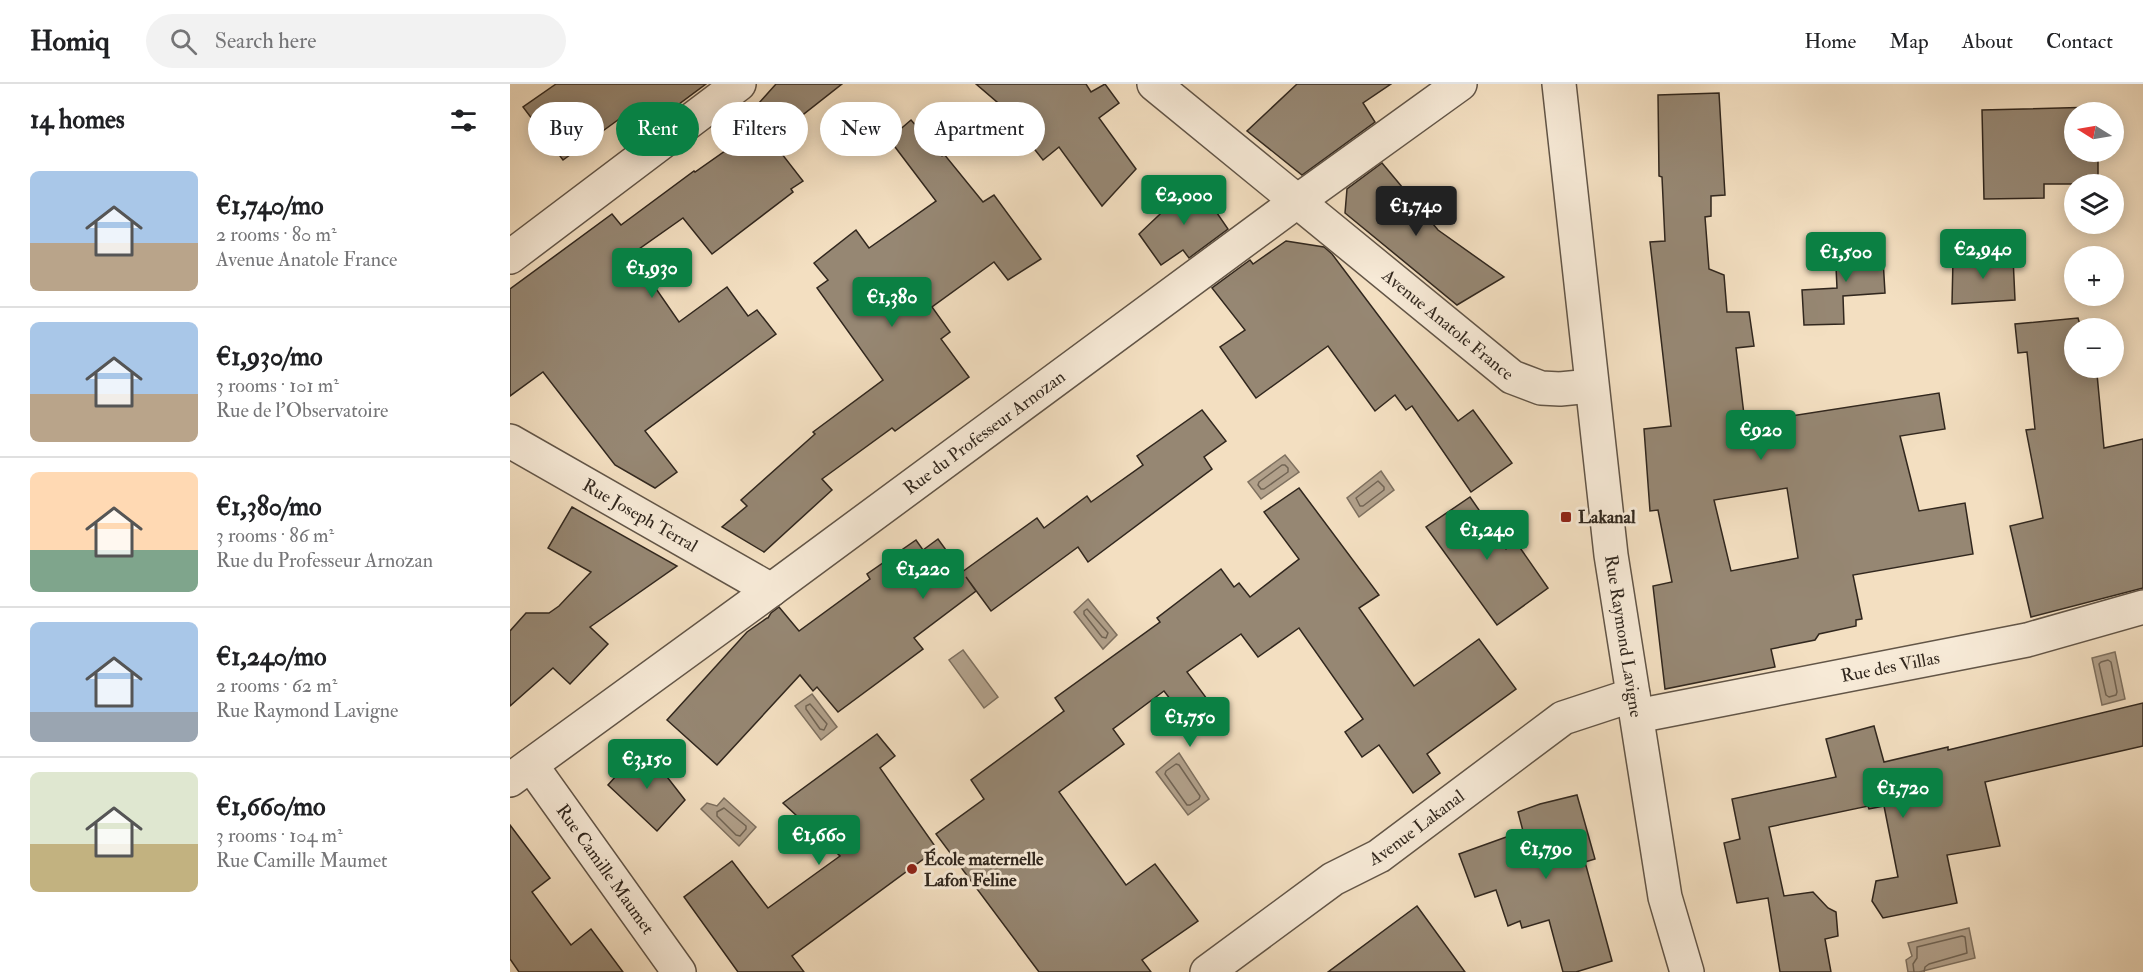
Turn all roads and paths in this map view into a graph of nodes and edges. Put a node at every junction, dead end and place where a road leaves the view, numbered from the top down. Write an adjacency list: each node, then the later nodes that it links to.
1 (739, 84): 6 (street)
2 (1154, 84): 5 (street, Avenue Anatole France)
3 (1460, 84): 5 (street, Rue du Professeur Arnozan)
4 (1558, 84): 7 (street, Rue Raymond Lavigne)
5 (1299, 200): 7 (street, Avenue Anatole France); 9 (street, Rue du Professeur Arnozan)
6 (510, 257)
7 (1591, 386): 11 (street, Rue Raymond Lavigne)
8 (510, 441): 9 (street, Rue Joseph Terral)
9 (771, 591): 12 (street, Rue du Professeur Arnozan)
10 (2143, 607): 11 (street, Rue des Villas)
11 (1635, 706): 14 (street, Avenue Lakanal); 15 (street, Rue Raymond Lavigne)
12 (520, 773): 13 (street, Rue Camille Maumet)
13 (679, 972)
14 (1207, 972)
15 (1687, 972)

